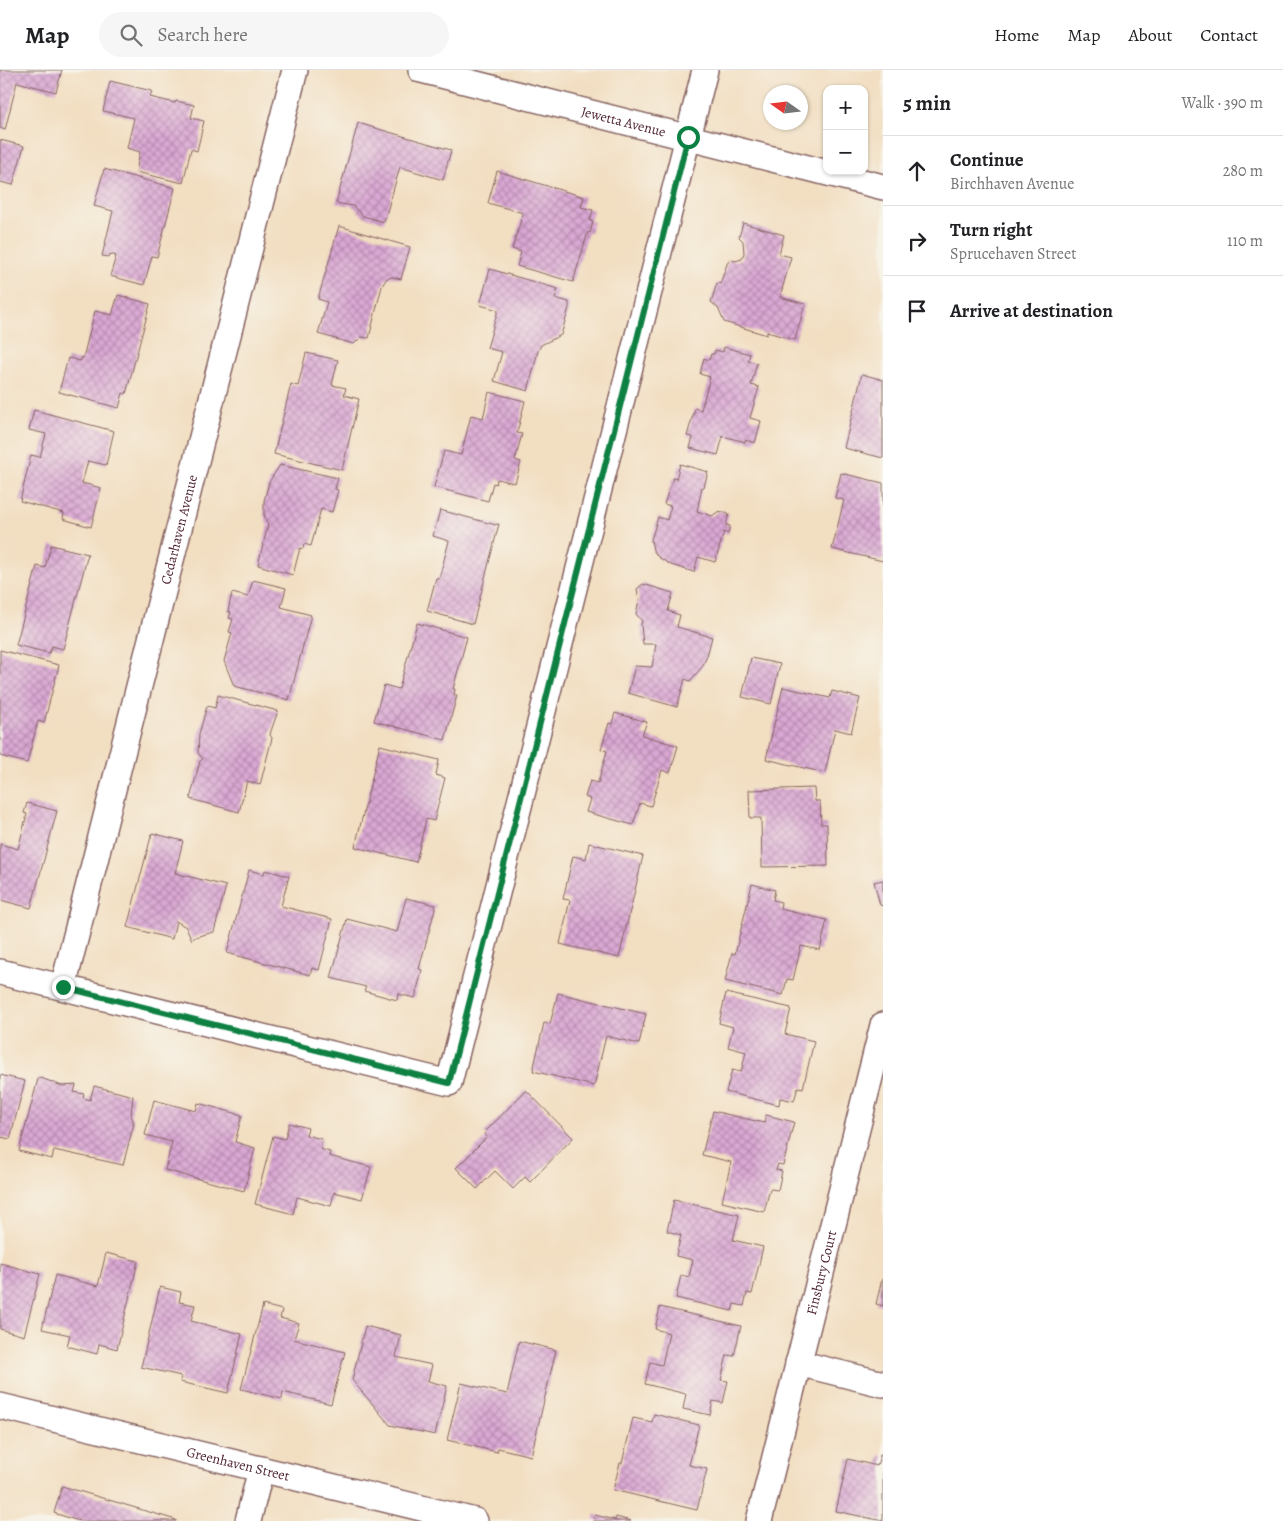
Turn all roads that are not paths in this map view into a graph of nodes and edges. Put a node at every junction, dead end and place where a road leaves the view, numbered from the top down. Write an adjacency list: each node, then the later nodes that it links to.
1 (295, 70): 7 (street, Cedarhaven Avenue)
2 (421, 70): 4 (street, Jewetta Avenue)
3 (705, 70): 4 (street)
4 (688, 137): 5 (street, Jewetta Avenue); 7 (street)
5 (883, 187)
6 (0, 972): 7 (street)
7 (63, 987)
8 (883, 1025): 9 (street, Finsbury Court)
9 (798, 1363): 10 (street); 15 (street, Finsbury Court)
10 (883, 1384)
11 (0, 1406): 12 (street, Greenhaven Street)
12 (261, 1469): 13 (street); 14 (street, Greenhaven Street)
13 (248, 1521)
14 (475, 1521)
15 (759, 1521)

